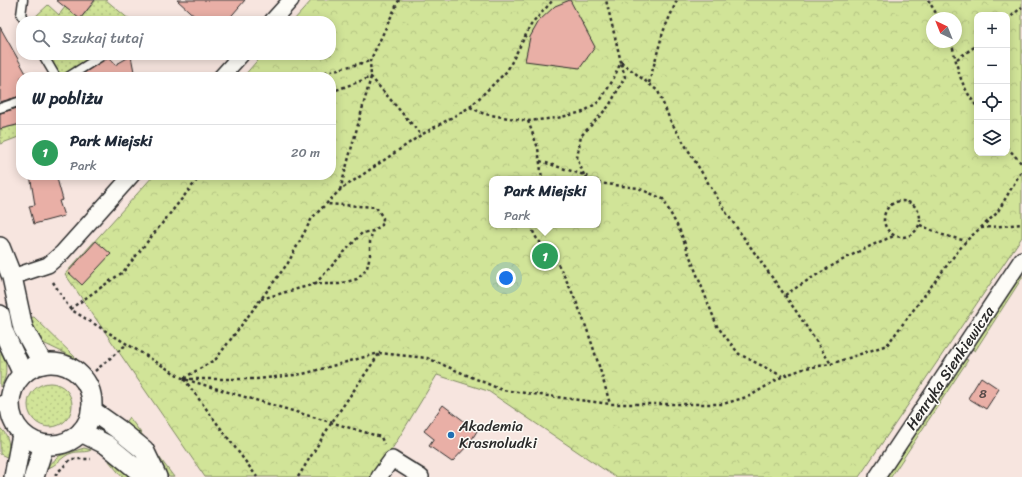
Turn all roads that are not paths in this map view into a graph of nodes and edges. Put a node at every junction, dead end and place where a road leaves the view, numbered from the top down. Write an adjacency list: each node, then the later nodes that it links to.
1 (23, 0): 3 (lane)
2 (291, 0): 4 (street)
3 (22, 16)
4 (277, 16)
5 (46, 60): 8 (lane)
6 (95, 60): 9 (lane)
7 (236, 60): 10 (street)
8 (53, 72)
9 (76, 72)
10 (226, 72)
11 (16, 103): 12 (lane)
12 (0, 108)
13 (128, 180): 16 (street)
14 (0, 247): 16 (street)
15 (1022, 259): 31 (street, Henryka Sienkiewicza)
16 (12, 277): 18 (street)
17 (0, 315): 19 (street)
18 (44, 364): 19 (street); 21 (street)
19 (22, 374): 20 (street)
20 (5, 404): 23 (street)
21 (91, 410): 22 (street); 28 (street)
22 (82, 432): 24 (street); 27 (street)
23 (22, 434): 24 (street); 25 (street)
24 (44, 445): 26 (street)
25 (14, 477)
26 (34, 477)
27 (146, 477)
28 (157, 477)
29 (379, 477): 30 (street)
30 (421, 477)
31 (877, 477)

